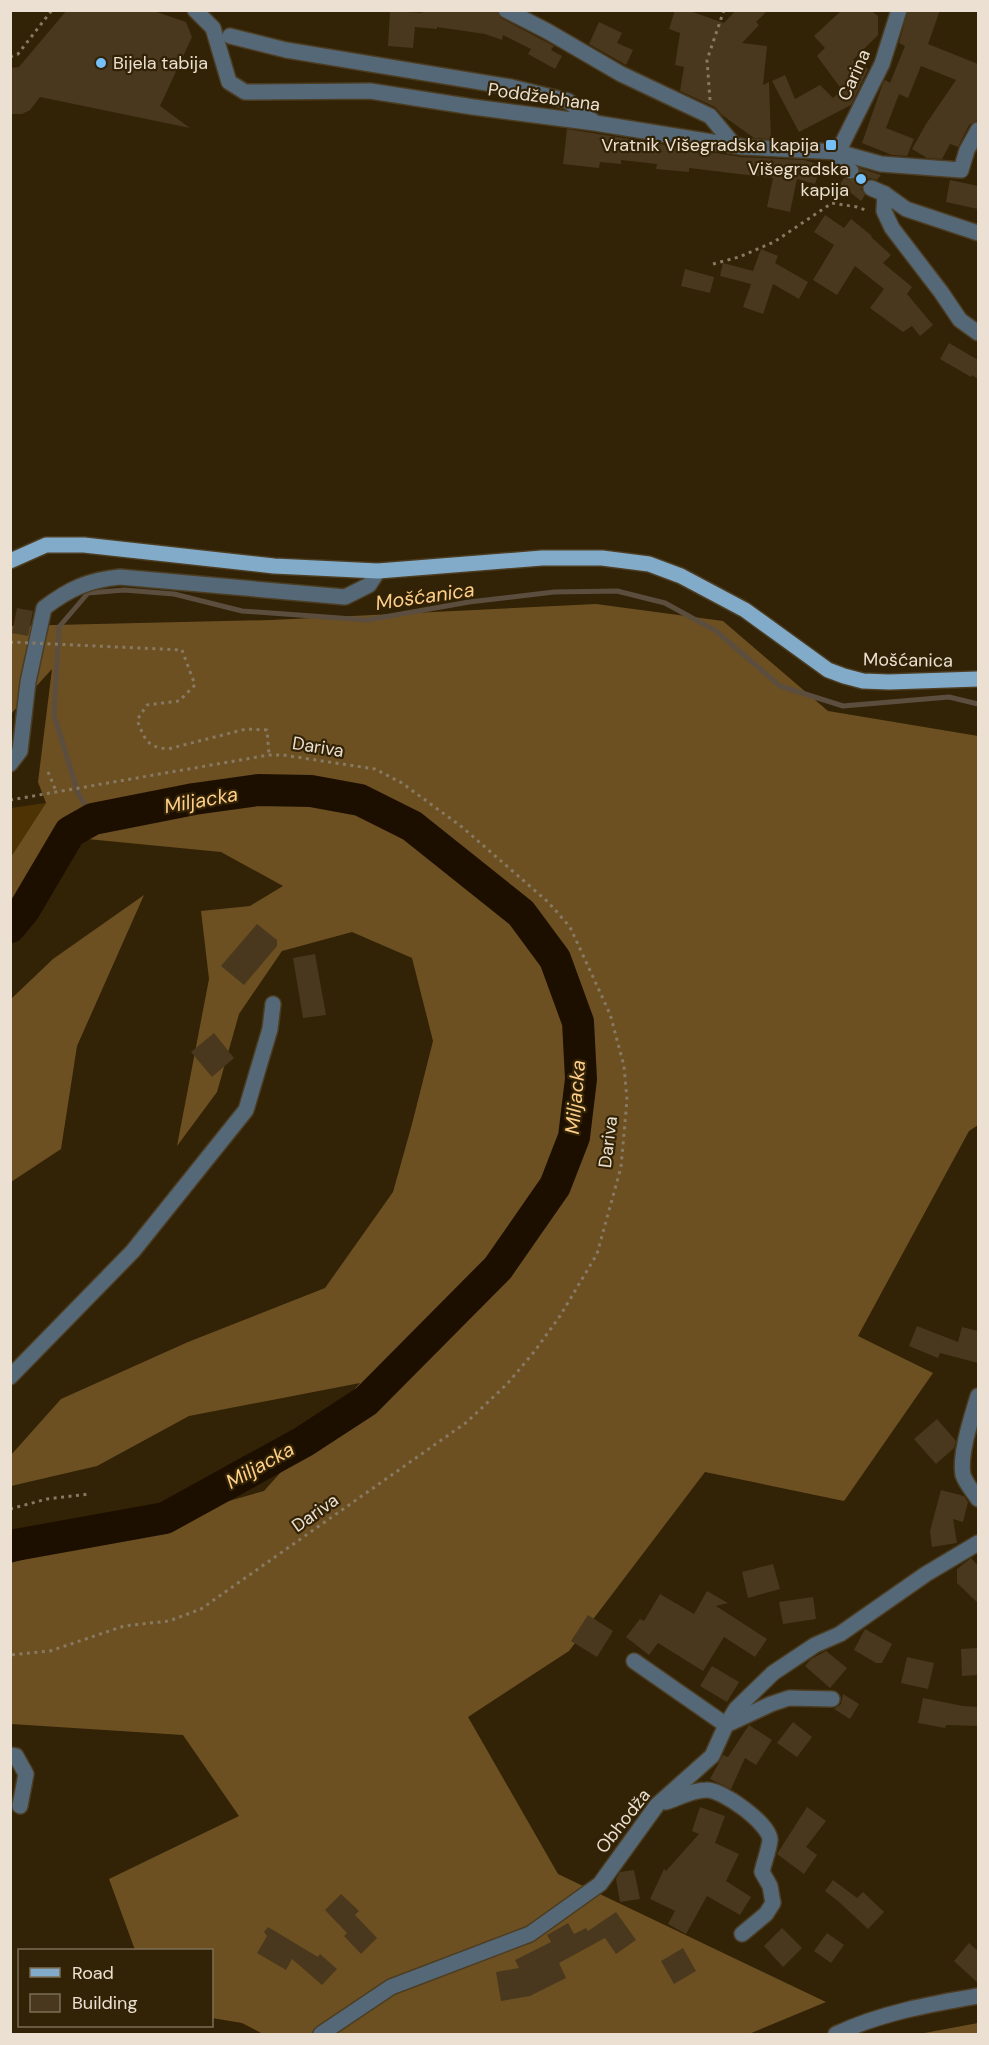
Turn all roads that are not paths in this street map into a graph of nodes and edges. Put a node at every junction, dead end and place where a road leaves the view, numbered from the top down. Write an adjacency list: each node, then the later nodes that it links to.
1 (195, 10): 5 (street, Poddžebhana)
2 (506, 10): 7 (street)
3 (899, 10): 8 (street, Carina)
4 (230, 36): 5 (street)
5 (596, 123): 7 (street, Poddžebhana)
6 (978, 130): 8 (street, Poddžebhana)
7 (734, 145): 8 (street, Poddžebhana)
8 (838, 152): 9 (street)
9 (851, 171)
10 (978, 233): 11 (street)
11 (978, 333)
12 (10, 561): 13 (main road, Mošćanica)
13 (378, 571): 14 (main road, Mošćanica); 15 (street)
14 (978, 679)
15 (10, 764)
16 (273, 1004): 17 (street)
17 (10, 1377)
18 (978, 1396): 19 (street)
19 (978, 1499)
20 (978, 1543): 23 (street, Obhodža)
21 (634, 1660): 23 (street)
22 (832, 1699): 23 (street)
23 (726, 1725): 25 (street, Obhodža)
24 (10, 1755): 26 (street)
25 (657, 1805): 27 (street); 29 (street, Obhodža)
26 (20, 1806)
27 (742, 1934)
28 (978, 1996): 30 (street)
29 (321, 2034)
30 (837, 2034)

